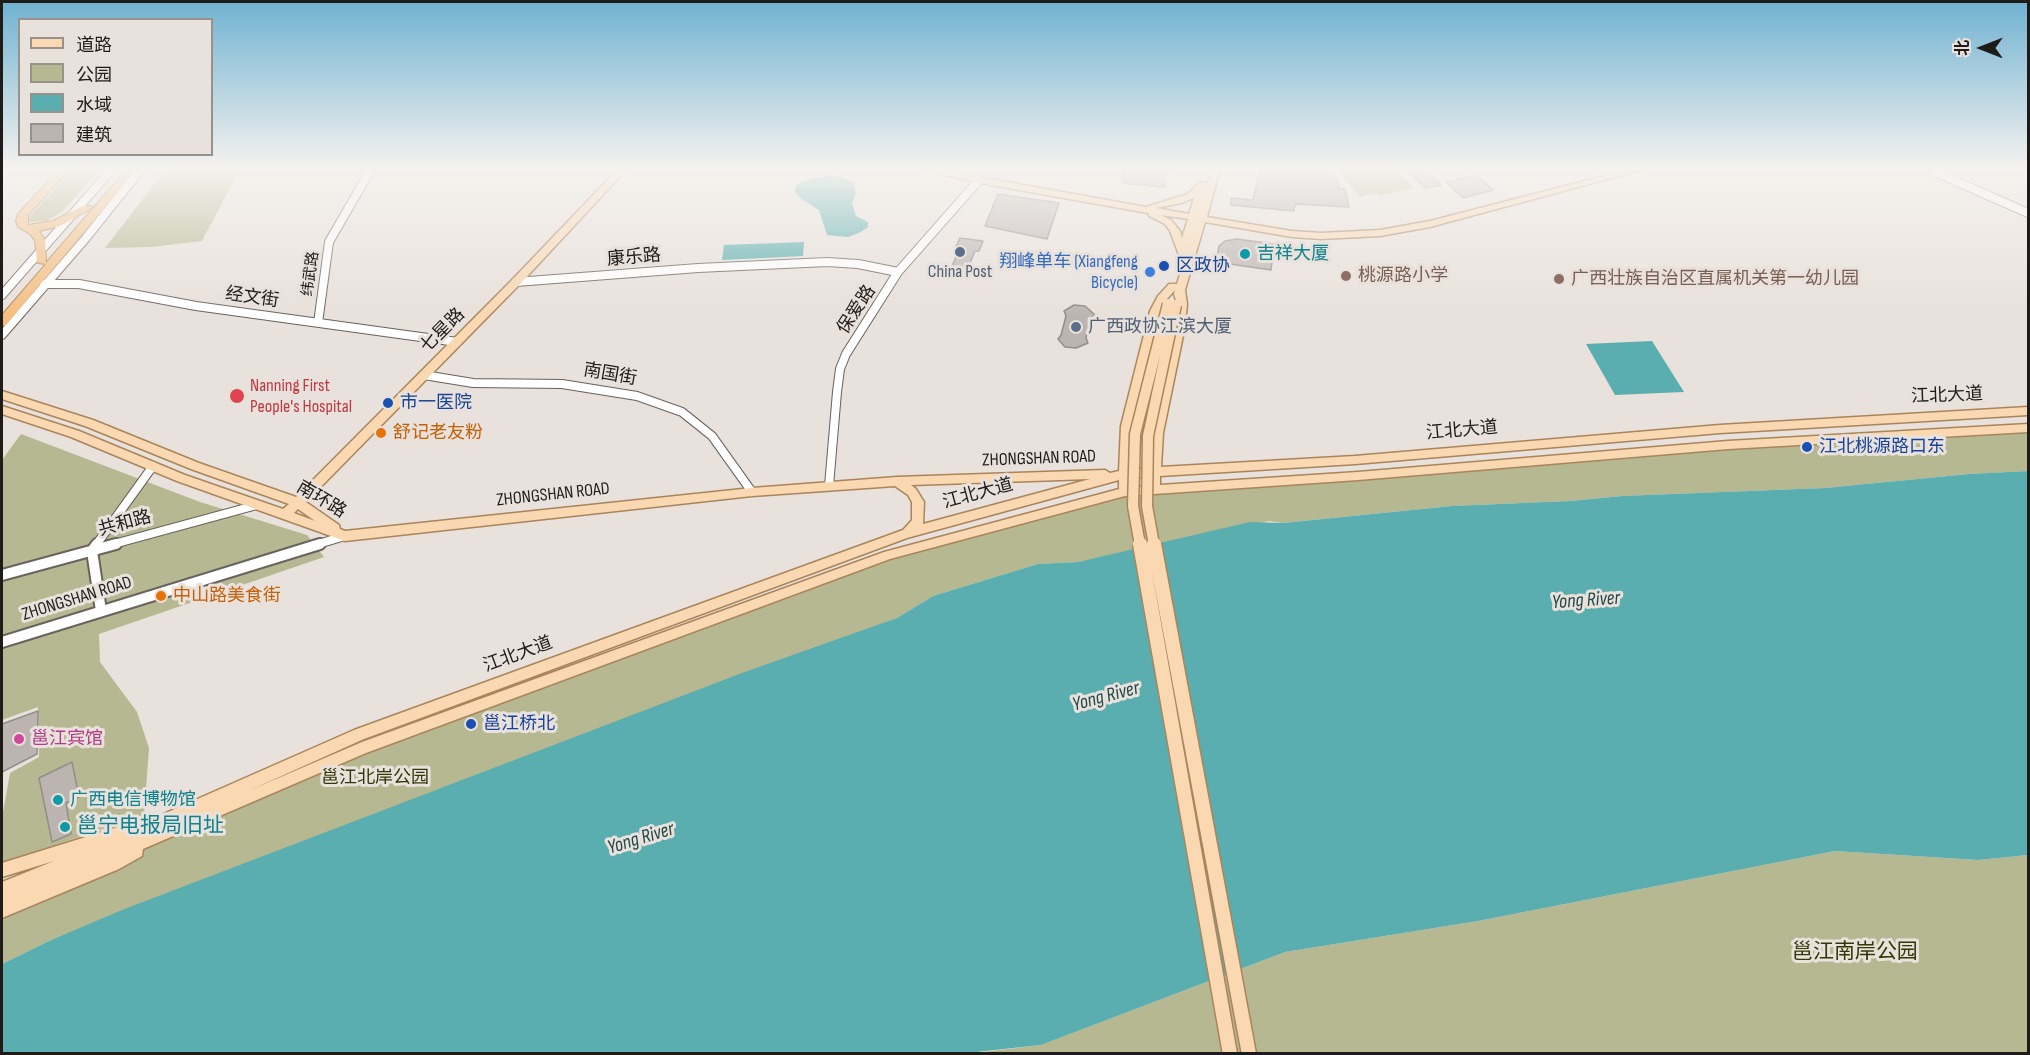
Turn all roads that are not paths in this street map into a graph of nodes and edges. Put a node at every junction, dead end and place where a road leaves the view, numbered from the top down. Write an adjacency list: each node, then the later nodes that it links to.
1 (22, 218): 13 (highway)
2 (78, 218): 16 (highway)
3 (90, 218): 24 (highway)
4 (100, 218): 19 (street)
5 (343, 218): 25 (street, 纬武路)
6 (576, 218): 18 (main road, 七星路)
7 (945, 218): 17 (street, 保爱路)
8 (1160, 218): 15 (main road)
9 (1196, 218): 15 (main road); 20 (main road)
10 (1198, 218): 11 (main road)
11 (1448, 218)
12 (68, 219): 13 (highway); 14 (street)
13 (30, 229): 14 (highway)
14 (43, 248): 16 (highway); 21 (street)
15 (1182, 255): 20 (main road)
16 (42, 261): 23 (highway)
17 (898, 272): 18 (street, 康乐路); 37 (street, 保爱路)
18 (516, 282): 27 (main road, 七星路)
19 (44, 284): 25 (street, 经文街); 26 (street)
20 (1177, 286): 22 (main road); 34 (main road); 35 (main road)
21 (2, 295)
22 (1172, 304): 56 (main road, bridge); 57 (main road, bridge)
23 (2, 308)
24 (2, 322)
25 (318, 322): 27 (street, 经文街)
26 (2, 335)
27 (457, 342): 28 (main road, 七星路)
28 (424, 375): 39 (street, 南国街); 41 (main road, 七星路)
29 (2, 395): 41 (main road, 南环路)
30 (2, 410): 33 (main road, 南环路)
31 (2028, 411): 34 (main road, 江北大道)
32 (2028, 428): 38 (main road, 江北大道)
33 (153, 466): 42 (main road, 南环路); 46 (street)
34 (1154, 470): 35 (main road, 江北大道); 38 (main road)
35 (1124, 474): 36 (main road, ZHONGSHAN ROAD); 40 (main road); 44 (main road, 江北大道)
36 (897, 481): 37 (main road, ZHONGSHAN ROAD); 44 (main road)
37 (829, 486): 39 (main road, ZHONGSHAN ROAD)
38 (1154, 488): 40 (main road, 江北大道)
39 (752, 492): 45 (main road, ZHONGSHAN ROAD)
40 (1125, 492): 50 (main road, 江北大道)
41 (297, 502): 43 (main road, 七星路); 45 (main road, 南环路)
42 (257, 505): 43 (main road, 南环路); 46 (street, 共和路)
43 (285, 515): 45 (main road, 南环路)
44 (905, 534): 50 (main road, 江北大道)
45 (345, 536): 48 (street, ZHONGSHAN ROAD)
46 (92, 551): 47 (street, 共和路); 48 (street)
47 (2, 575)
48 (101, 610): 49 (street, ZHONGSHAN ROAD)
49 (2, 642)
50 (173, 824): 51 (main road, 江北大道); 52 (main road); 55 (main road)
51 (90, 859): 53 (main road, 江北大道); 54 (main road, 江北大道)
52 (2, 870)
53 (2, 889)
54 (2, 899)
55 (2, 911)
56 (1230, 1053)
57 (1249, 1053)

